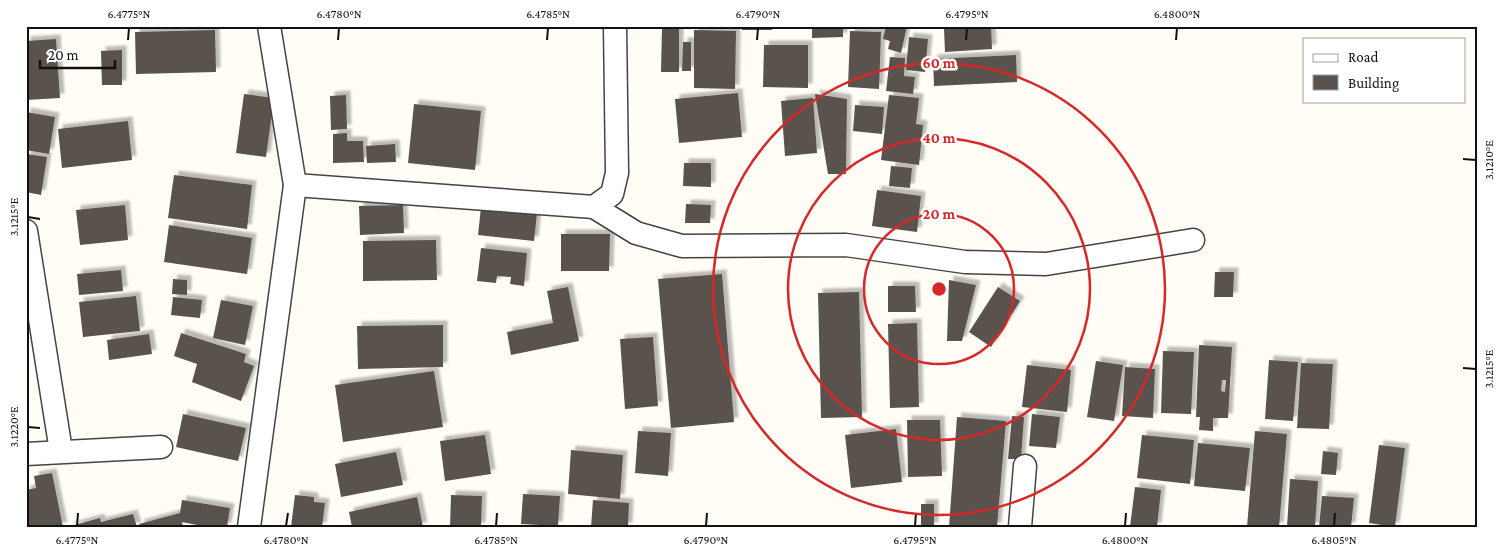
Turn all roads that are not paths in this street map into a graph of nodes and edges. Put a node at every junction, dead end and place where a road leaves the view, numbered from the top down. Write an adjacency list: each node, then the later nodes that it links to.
1 (269, 26): 3 (street)
2 (615, 26): 4 (street)
3 (295, 184): 4 (street); 11 (street)
4 (594, 207): 6 (street)
5 (26, 231): 8 (street)
6 (1193, 240)
7 (162, 447): 8 (street)
8 (61, 451): 9 (street)
9 (26, 454)
10 (1025, 466): 12 (street)
11 (249, 527)
12 (1020, 527)

